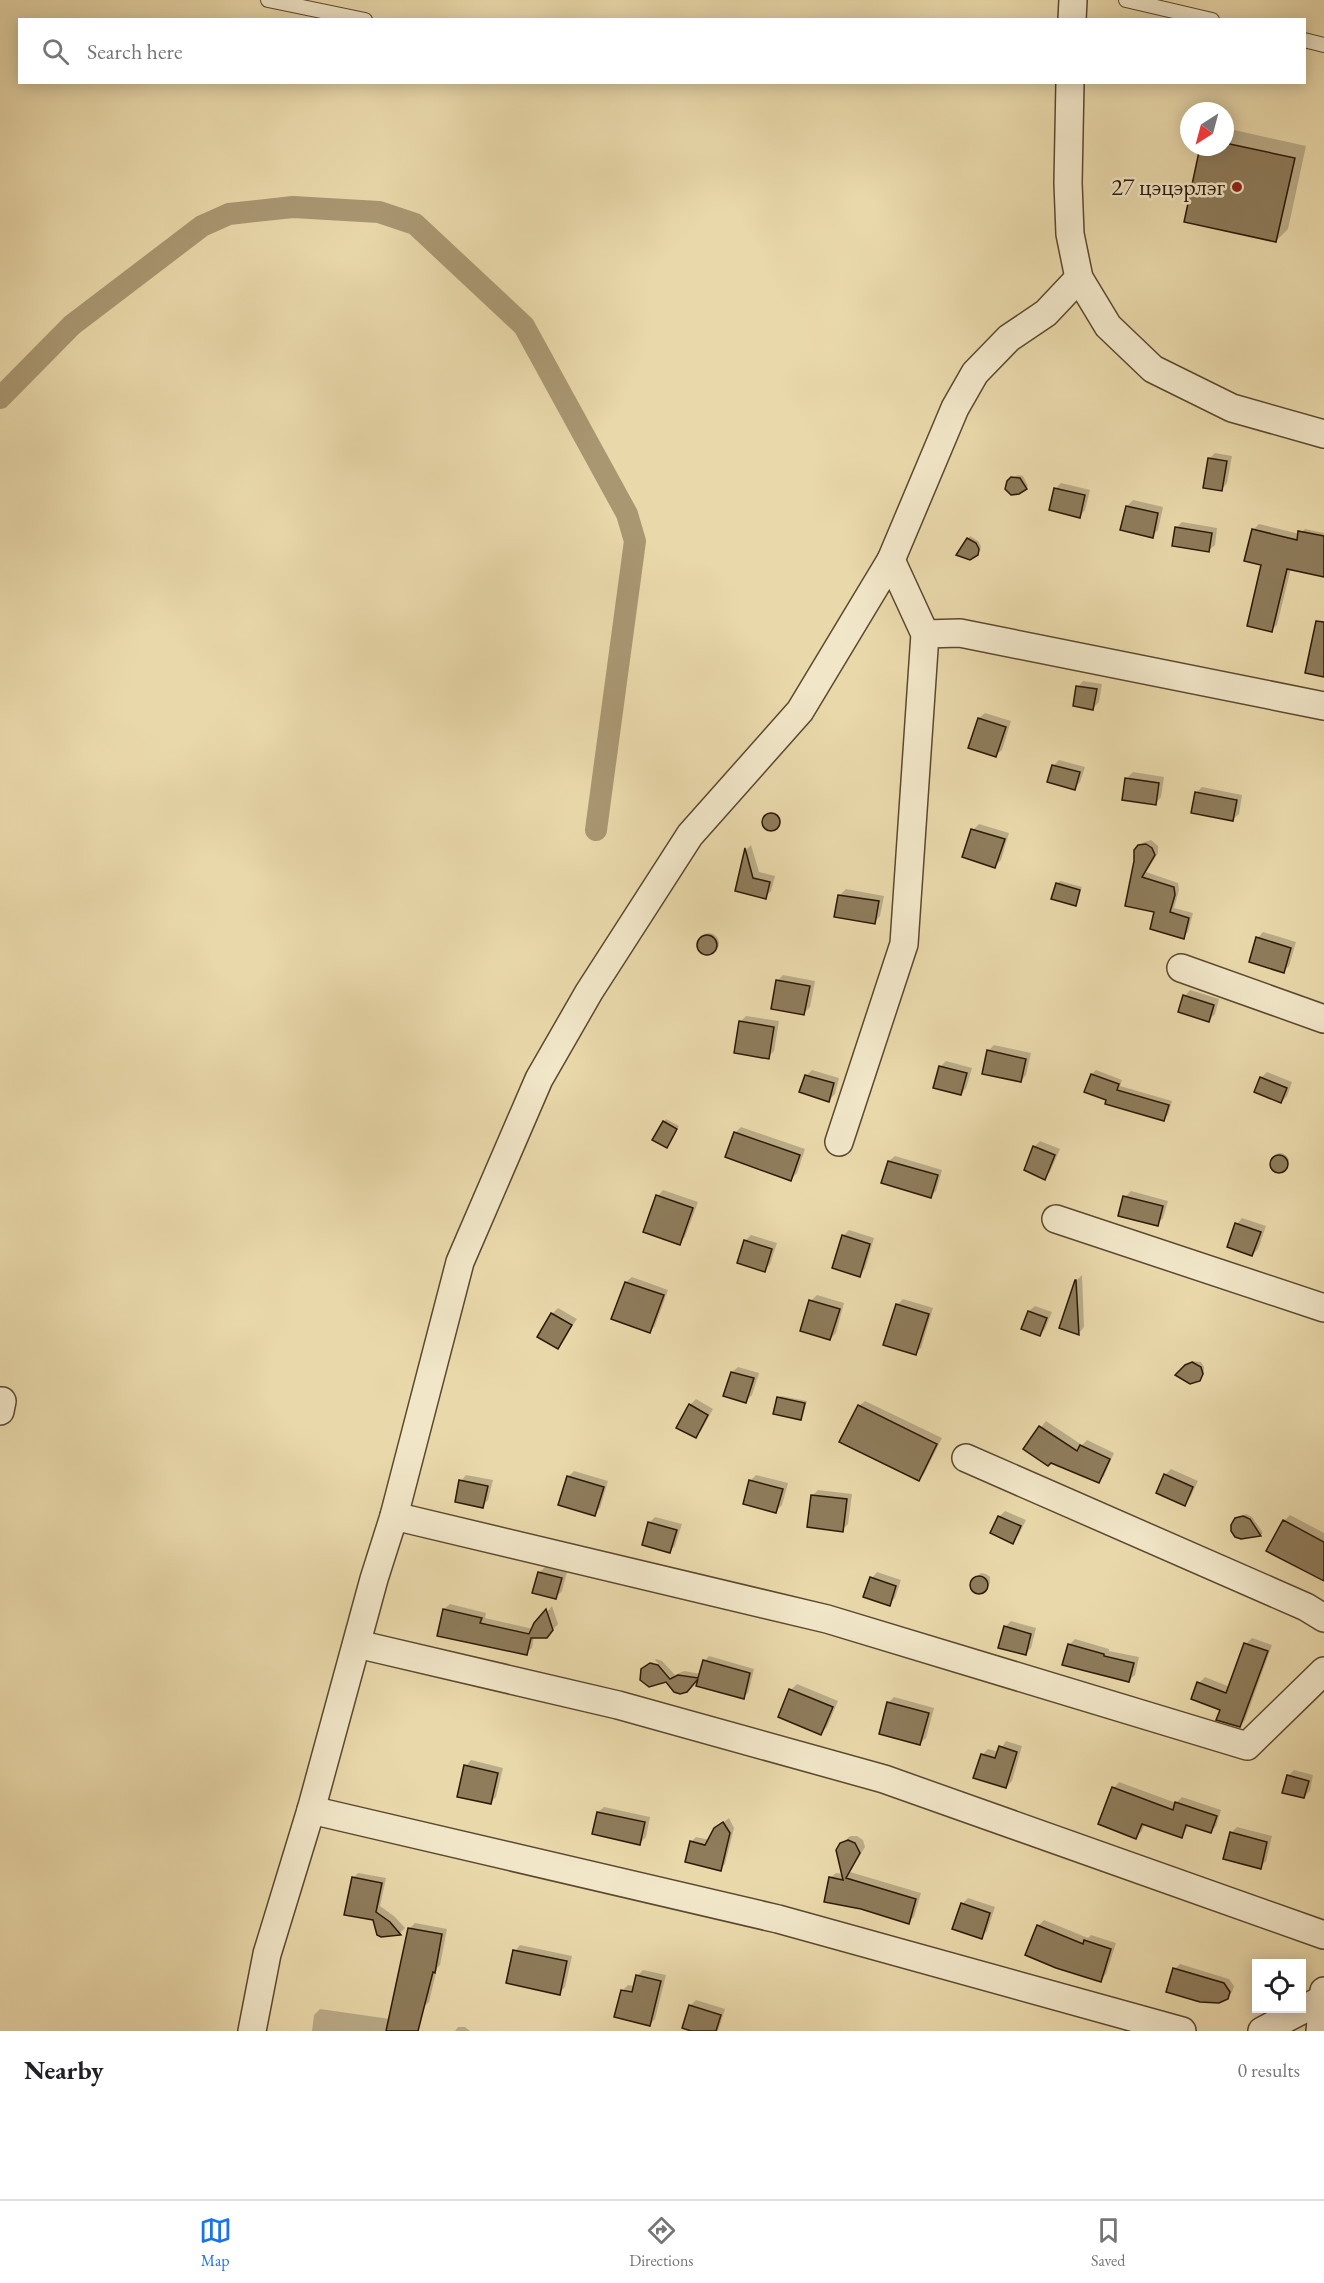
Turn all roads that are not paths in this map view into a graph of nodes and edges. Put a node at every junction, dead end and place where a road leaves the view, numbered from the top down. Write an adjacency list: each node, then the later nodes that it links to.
1 (268, 0): 4 (lane)
2 (1073, 0): 5 (street)
3 (1126, 0): 6 (lane)
4 (354, 18)
5 (1072, 18)
6 (1203, 18)
7 (1306, 40): 8 (lane)
8 (1324, 45)
9 (1070, 84): 10 (street)
10 (1079, 278): 11 (street); 12 (street)
11 (1324, 435)
12 (891, 560): 13 (street); 21 (street)
13 (926, 634): 14 (street); 17 (street)
14 (1324, 706)
15 (1180, 968): 16 (street)
16 (1324, 1019)
17 (839, 1142)
18 (1056, 1219): 19 (street)
19 (1324, 1308)
20 (966, 1458): 22 (street)
21 (394, 1516): 23 (street); 24 (street)
22 (1324, 1618)
23 (357, 1644): 25 (street); 26 (street)
24 (1324, 1671)
25 (311, 1810): 28 (street); 29 (street)
26 (1324, 1935)
27 (1324, 1995): 30 (street); 31 (street)
28 (252, 2031)
29 (1182, 2031)
30 (1262, 2031)
31 (1320, 2031)

